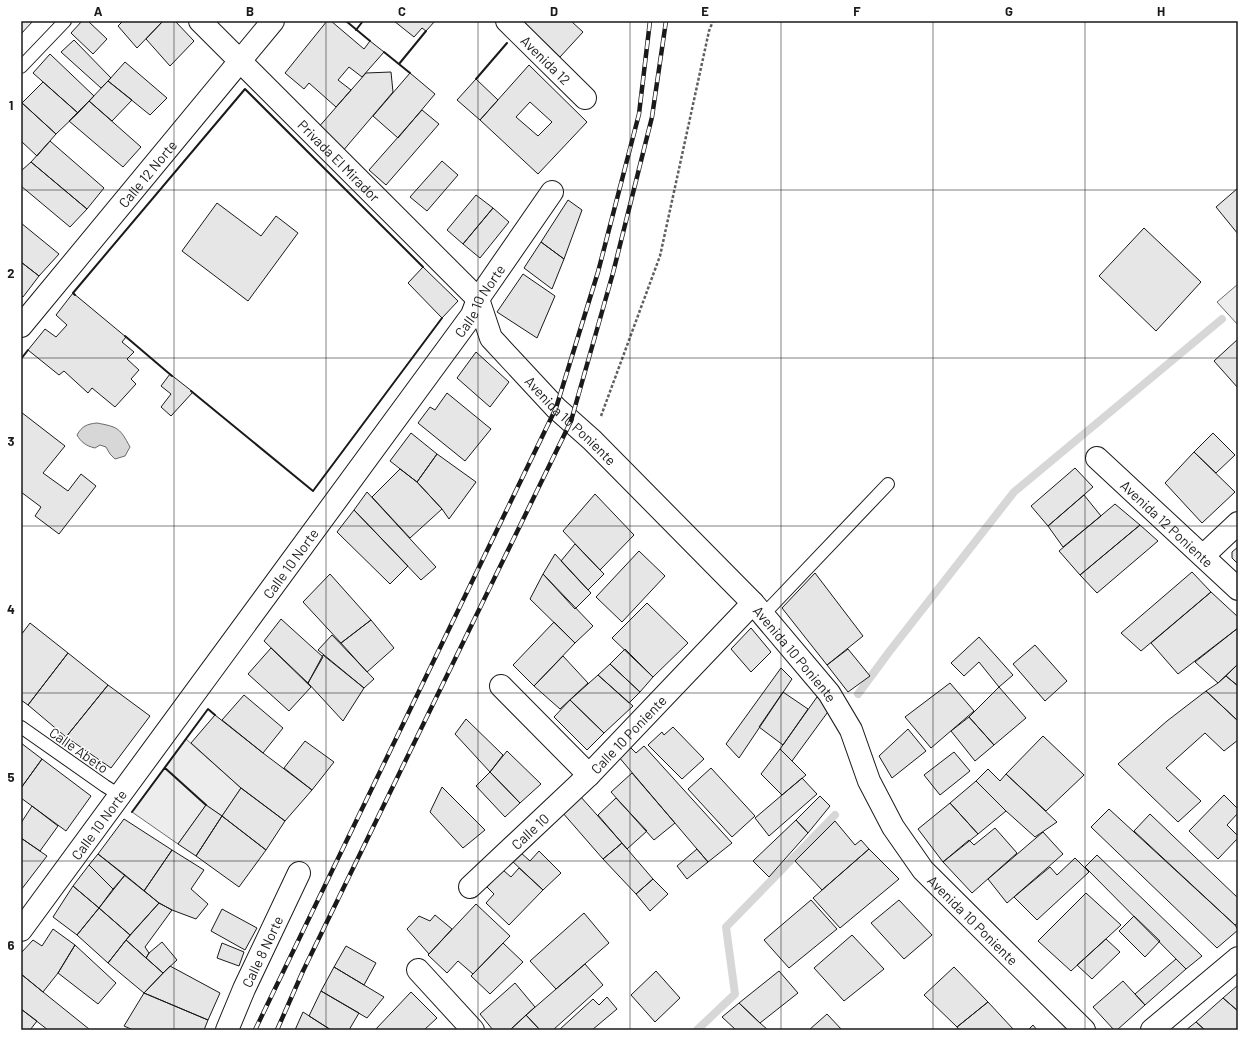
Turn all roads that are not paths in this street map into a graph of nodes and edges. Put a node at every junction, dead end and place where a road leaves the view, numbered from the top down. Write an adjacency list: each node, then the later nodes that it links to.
1 (65, 21): 6 (lane)
2 (200, 21): 5 (street, Privada El Mirador)
3 (273, 21): 5 (street, Calle 12 Norte)
4 (507, 21): 7 (street, Avenida 12)
5 (240, 62): 9 (street, Privada El Mirador); 10 (street, Calle 12 Norte)
6 (21, 67)
7 (585, 98)
8 (552, 192): 9 (street, Calle 10 Norte)
9 (478, 299): 16 (street, Avenida 10 Poniente); 20 (street, Calle 10 Norte)
10 (21, 326)
11 (1097, 458): 14 (street, Avenida 12 Poniente)
12 (888, 484): 16 (lane)
13 (1238, 523): 14 (street)
14 (1203, 556): 15 (street, Avenida 12 Poniente)
15 (1238, 589)
16 (758, 609): 19 (street, Calle 10 Poniente); 28 (street, Avenida 10 Poniente)
17 (501, 686): 19 (street, Calle 10 Poniente)
18 (21, 727): 20 (lane, Calle Abeto)
19 (589, 775): 22 (street, Calle 10)
20 (121, 796): 23 (street, Calle 10 Norte)
21 (299, 874): 26 (street, Calle 8 Norte)
22 (470, 886)
23 (21, 930)
24 (1238, 958): 29 (street)
25 (418, 970): 27 (street)
26 (227, 1030)
27 (473, 1030)
28 (1084, 1030)
29 (1152, 1030)

